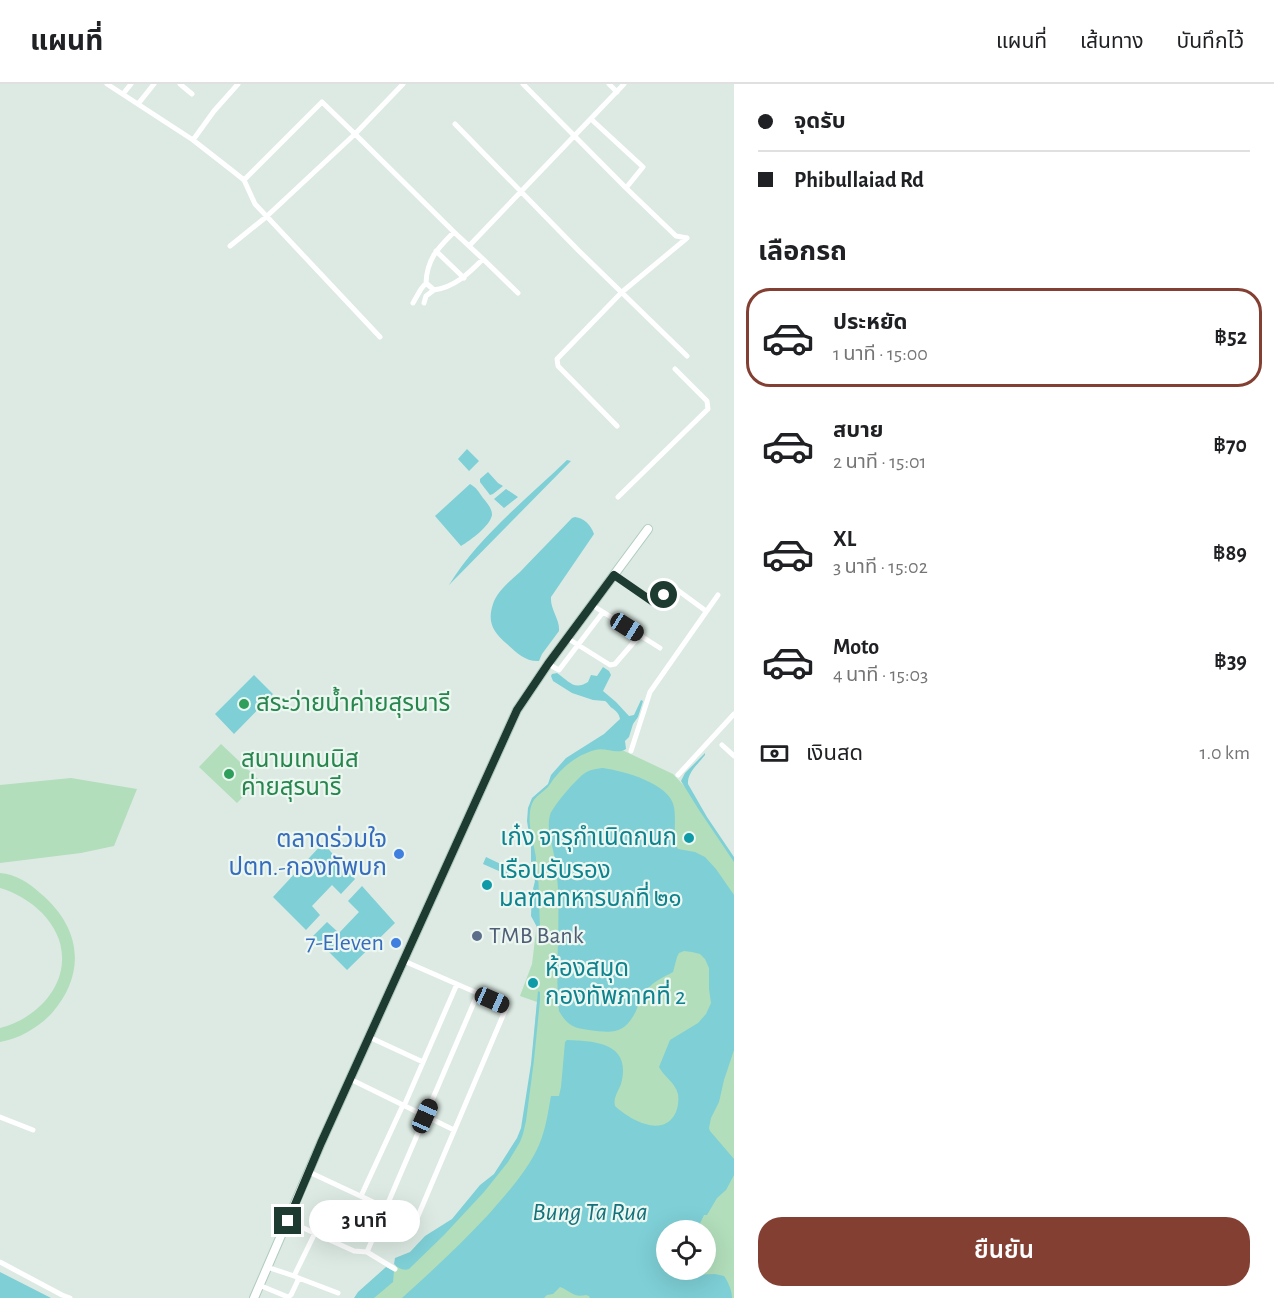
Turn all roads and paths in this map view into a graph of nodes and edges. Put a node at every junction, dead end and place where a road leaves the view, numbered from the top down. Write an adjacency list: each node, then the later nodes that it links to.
1 (107, 84): 11 (street)
2 (131, 84): 11 (street)
3 (154, 84): 13 (street)
4 (180, 84): 12 (street)
5 (238, 84): 18 (street)
6 (403, 84): 16 (street)
7 (523, 84): 17 (street)
8 (609, 84): 10 (street)
9 (624, 84): 10 (street)
10 (616, 92): 14 (street)
11 (123, 94): 13 (street)
12 (192, 94)
13 (138, 104): 18 (street)
14 (591, 119): 17 (street); 20 (street)
15 (455, 124): 21 (street)
16 (355, 134): 19 (street); 22 (street); 23 (street)
17 (574, 135): 20 (street); 21 (street)
18 (193, 140): 19 (street)
19 (244, 180): 22 (street)
20 (626, 188): 31 (street)
21 (520, 191): 25 (street); 31 (street)
22 (266, 217): 24 (street); 35 (street)
23 (454, 232): 25 (street); 26 (street)
24 (230, 246)
25 (469, 246): 27 (street)
26 (436, 250): 28 (street); 29 (street)
27 (483, 260): 28 (street); 32 (street)
28 (464, 278): 30 (street)
29 (426, 283): 30 (street); 33 (street)
30 (434, 290): 34 (street)
31 (622, 292): 36 (street); 38 (street)
32 (518, 293)
33 (413, 303)
34 (424, 303)
35 (380, 337)
36 (687, 356)
37 (675, 369): 39 (street)
38 (617, 426)
39 (618, 497)
40 (648, 529): 41 (street)
41 (614, 575): 43 (street); 44 (street)
42 (718, 595): 44 (street)
43 (592, 605): 45 (street); 47 (street)
44 (706, 611): 53 (street)
45 (603, 612): 46 (street); 48 (street)
46 (640, 635): 48 (street); 49 (street)
47 (567, 638): 48 (street); 50 (street)
48 (578, 645): 50 (street)
49 (660, 648)
50 (548, 664): 56 (street)
51 (734, 714): 55 (street)
52 (722, 745): 54 (street)
53 (631, 751)
54 (734, 756)
55 (678, 775)
56 (404, 961): 57 (street); 59 (street)
57 (457, 984): 58 (street); 60 (street)
58 (478, 993): 63 (street); 66 (street)
59 (369, 1037): 60 (street); 61 (street)
60 (423, 1062): 62 (street)
61 (350, 1079): 62 (street); 67 (street)
62 (404, 1105): 63 (street); 68 (street)
63 (425, 1116): 66 (street); 69 (street)
64 (0, 1118): 65 (street)
65 (33, 1130)
66 (454, 1130): 69 (street)
67 (309, 1172): 68 (street); 70 (street)
68 (361, 1196): 69 (street)
69 (386, 1208): 72 (street)
70 (288, 1221): 71 (street); 74 (street)
71 (315, 1233): 72 (street); 76 (street)
72 (367, 1252): 75 (street)
73 (0, 1262): 79 (street)
74 (267, 1267): 76 (street); 77 (street)
75 (395, 1269)
76 (297, 1277): 77 (street); 78 (street)
77 (259, 1285): 80 (street)
78 (338, 1293)
79 (70, 1298)
80 (254, 1298)

